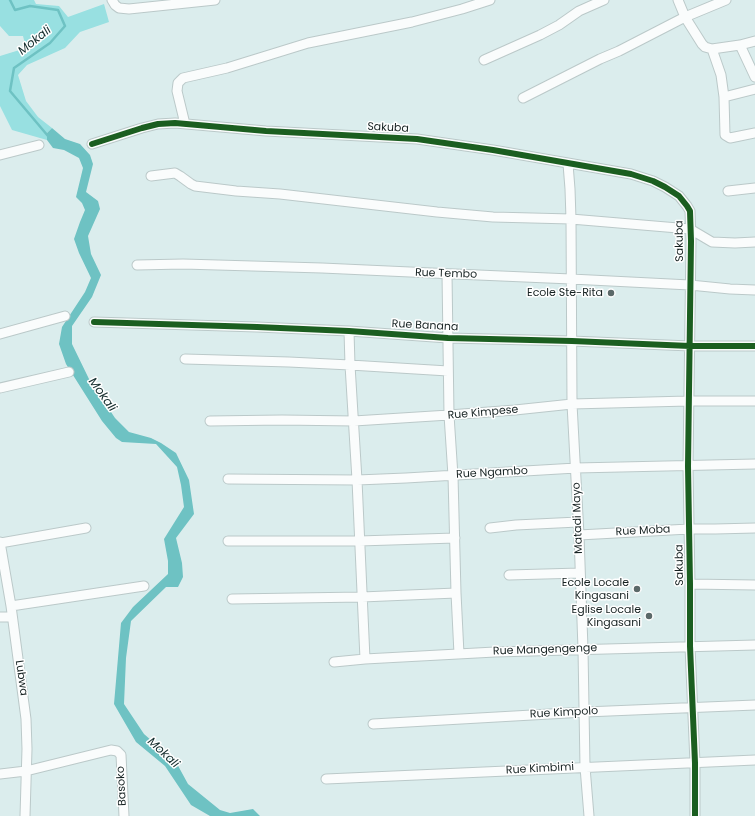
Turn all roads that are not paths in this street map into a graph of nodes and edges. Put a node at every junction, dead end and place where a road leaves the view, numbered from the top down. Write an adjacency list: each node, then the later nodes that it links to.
1 (112, 0): 2 (street)
2 (215, 0)
3 (490, 0): 16 (street)
4 (604, 0): 11 (street)
5 (678, 0): 7 (street)
6 (726, 0): 7 (street)
7 (685, 17): 10 (street); 15 (street)
8 (755, 41): 9 (street)
9 (740, 45): 10 (street); 12 (street)
10 (712, 49): 14 (street)
11 (484, 60)
12 (755, 77)
13 (755, 89): 14 (street)
14 (724, 97): 17 (street)
15 (523, 98)
16 (185, 124): 18 (street, Sakuba); 21 (street, Sakuba)
17 (755, 133)
18 (92, 144)
19 (39, 145): 20 (street)
20 (0, 155)
21 (568, 164): 25 (street, Matadi Mayo); 26 (street, Sakuba)
22 (151, 176): 25 (street)
23 (755, 188): 24 (street)
24 (728, 191)
25 (571, 220): 26 (street); 30 (street, Matadi Mayo)
26 (690, 229): 27 (street); 31 (street, Sakuba)
27 (755, 242)
28 (137, 265): 29 (street, Rue Tembo)
29 (447, 274): 30 (street, Rue Tembo); 37 (street)
30 (572, 279): 31 (street, Rue Tembo); 38 (street, Matadi Mayo)
31 (690, 285): 32 (street, Rue Tembo); 39 (street, Sakuba)
32 (755, 290)
33 (64, 316): 36 (street)
34 (94, 322): 35 (street, Rue Banana)
35 (349, 331): 37 (street, Rue Banana); 42 (street)
36 (0, 334)
37 (448, 338): 38 (street, Rue Banana); 43 (street)
38 (572, 341): 39 (street, Rue Banana); 48 (street, Matadi Mayo)
39 (690, 346): 40 (street, Rue Banana); 46 (street, Sakuba)
40 (755, 346)
41 (185, 359): 42 (street)
42 (350, 365): 43 (street); 51 (street)
43 (448, 371): 49 (street)
44 (69, 372): 45 (street)
45 (0, 388)
46 (688, 401): 47 (street, Rue Kimpese); 48 (street, Rue Kimpese); 53 (street, Sakuba)
47 (755, 401)
48 (572, 404): 49 (street, Rue Kimpese); 54 (street, Matadi Mayo)
49 (449, 415): 51 (street, Rue Kimpese); 55 (street)
50 (210, 421): 51 (street, Rue Kimpese)
51 (354, 421): 57 (street)
52 (755, 464): 53 (street, Rue Ngambo)
53 (688, 466): 54 (street, Rue Ngambo); 62 (street, Sakuba)
54 (576, 468): 55 (street, Rue Ngambo); 58 (street, Matadi Mayo)
55 (453, 476): 57 (street, Rue Ngambo); 64 (street)
56 (228, 479): 57 (street, Rue Ngambo)
57 (357, 480): 66 (street)
58 (578, 522): 60 (street); 63 (street, Matadi Mayo)
59 (86, 528): 67 (street)
60 (490, 528)
61 (755, 528): 62 (street, Rue Moba)
62 (689, 529): 63 (street, Rue Moba); 70 (street, Sakuba)
63 (579, 535): 68 (street, Matadi Mayo)
64 (455, 538): 66 (street); 73 (street)
65 (228, 541): 66 (street)
66 (359, 541): 74 (street)
67 (0, 542): 76 (street, Lubwa)
68 (580, 573): 69 (street); 81 (street, Matadi Mayo)
69 (509, 576)
70 (690, 584): 71 (street); 80 (street, Sakuba)
71 (755, 585)
72 (144, 586): 76 (street)
73 (456, 594): 74 (street); 82 (street)
74 (362, 597): 75 (street); 83 (street)
75 (232, 599)
76 (11, 606): 78 (street, Lubwa)
77 (0, 617): 78 (street)
78 (12, 617): 92 (street, Lubwa)
79 (755, 645): 80 (street, Rue Mangengenge)
80 (690, 646): 81 (street, Rue Mangengenge); 86 (street, Sakuba)
81 (583, 649): 82 (street, Rue Mangengenge); 87 (street, Matadi Mayo)
82 (459, 654): 83 (street, Rue Mangengenge)
83 (365, 659): 84 (street, Rue Mangengenge)
84 (334, 662)
85 (755, 705): 86 (street, Rue Kimpolo)
86 (692, 708): 87 (street, Rue Kimpolo); 90 (street, Sakuba)
87 (585, 712): 88 (street, Rue Kimpolo); 91 (street, Matadi Mayo)
88 (373, 724)
89 (755, 760): 90 (street, Rue Kimbimi)
90 (694, 763): 91 (street, Rue Kimbimi); 98 (street, Sakuba)
91 (585, 767): 94 (street, Rue Kimbimi); 97 (street, Matadi Mayo)
92 (26, 771): 93 (street); 95 (street, Lubwa); 96 (street, Basoko)
93 (0, 774)
94 (326, 779)
95 (25, 816)
96 (124, 816)
97 (589, 816)
98 (695, 816)

